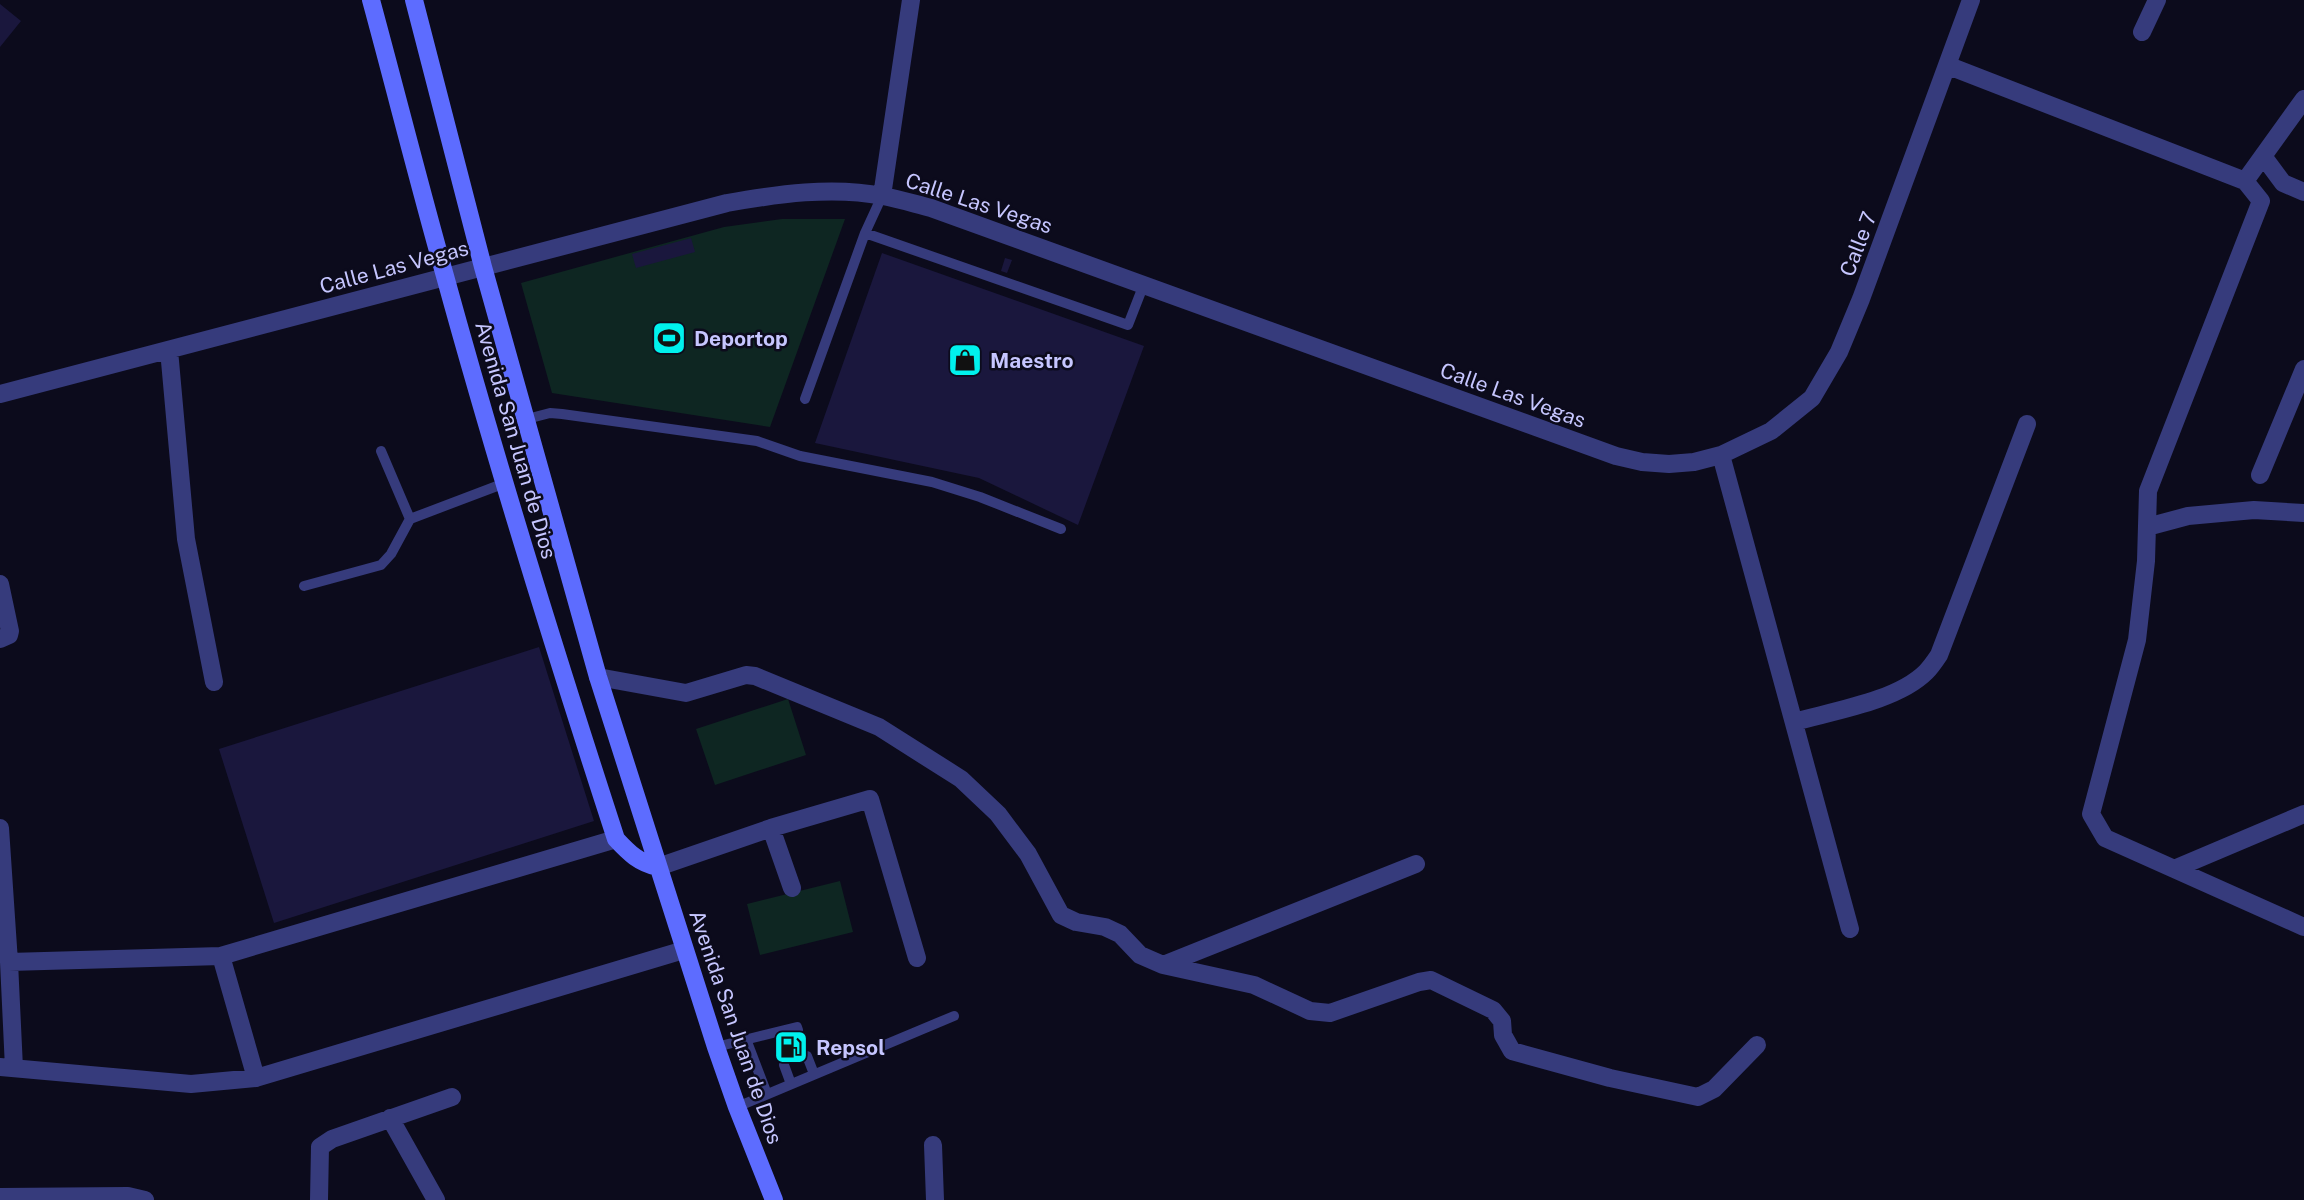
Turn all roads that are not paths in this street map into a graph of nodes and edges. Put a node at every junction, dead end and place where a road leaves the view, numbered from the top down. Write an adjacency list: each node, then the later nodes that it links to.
1 (371, 0): 15 (main road, Avenida San Juan de Dios)
2 (414, 0): 14 (main road, Avenida San Juan de Dios)
3 (911, 0): 12 (street)
4 (1971, 0): 7 (street, Calle 7)
5 (2157, 0): 6 (street)
6 (2142, 32)
7 (1949, 66): 10 (street); 24 (street, Calle 7)
8 (2304, 99): 9 (street)
9 (2263, 156): 10 (street); 11 (street)
10 (2245, 181): 29 (street)
11 (2304, 192)
12 (882, 196): 13 (lane); 14 (street, Calle Las Vegas); 16 (street, Calle Las Vegas)
13 (864, 233): 16 (lane); 20 (lane)
14 (483, 267): 15 (street, Calle Las Vegas); 21 (main road, Avenida San Juan de Dios)
15 (445, 277): 17 (street, Calle Las Vegas); 26 (main road, Avenida San Juan de Dios)
16 (1144, 284): 24 (street, Calle Las Vegas)
17 (169, 350): 19 (street, Calle Las Vegas); 35 (street)
18 (2304, 369): 25 (street)
19 (0, 394)
20 (805, 399)
21 (527, 419): 30 (lane); 34 (main road, Avenida San Juan de Dios)
22 (2027, 424): 36 (street)
23 (381, 451): 28 (lane)
24 (1721, 455): 36 (street)
25 (2260, 475)
26 (505, 484): 28 (lane); 40 (main road, Avenida San Juan de Dios)
27 (2304, 513): 29 (street)
28 (410, 519): 32 (lane)
29 (2147, 527): 43 (street)
30 (1061, 529)
31 (0, 584): 33 (street)
32 (303, 586)
33 (0, 639)
34 (598, 677): 42 (main road, Avenida San Juan de Dios); 51 (street)
35 (214, 682)
36 (1794, 722): 46 (street)
37 (2304, 814): 43 (street)
38 (0, 828): 50 (street)
39 (771, 828): 42 (street); 44 (street); 49 (street)
40 (616, 839): 42 (main road, Avenida San Juan de Dios); 48 (street)
41 (1416, 864): 51 (street)
42 (658, 867): 47 (main road, Avenida San Juan de Dios)
43 (2174, 869): 45 (street)
44 (792, 888)
45 (2304, 927)
46 (1850, 929)
47 (684, 950): 56 (main road, Avenida San Juan de Dios); 61 (street)
48 (221, 956): 50 (street); 61 (street)
49 (917, 958)
50 (9, 962): 59 (street)
51 (1163, 965): 55 (street)
52 (954, 1016): 60 (lane)
53 (798, 1030): 54 (lane)
54 (746, 1039): 56 (lane); 63 (lane)
55 (1757, 1045)
56 (716, 1047): 65 (main road, Avenida San Juan de Dios)
57 (807, 1056): 60 (lane)
58 (784, 1065): 62 (lane)
59 (7, 1068): 61 (street)
60 (814, 1074): 62 (lane)
61 (256, 1078)
62 (791, 1084): 63 (lane)
63 (766, 1094): 65 (lane)
64 (452, 1097): 66 (street)
65 (737, 1107): 72 (main road, Avenida San Juan de Dios)
66 (390, 1118): 70 (street); 71 (street)
67 (933, 1145): 73 (street)
68 (0, 1197): 69 (street)
69 (145, 1200)
70 (319, 1200)
71 (436, 1200)
72 (774, 1200)
73 (935, 1200)

